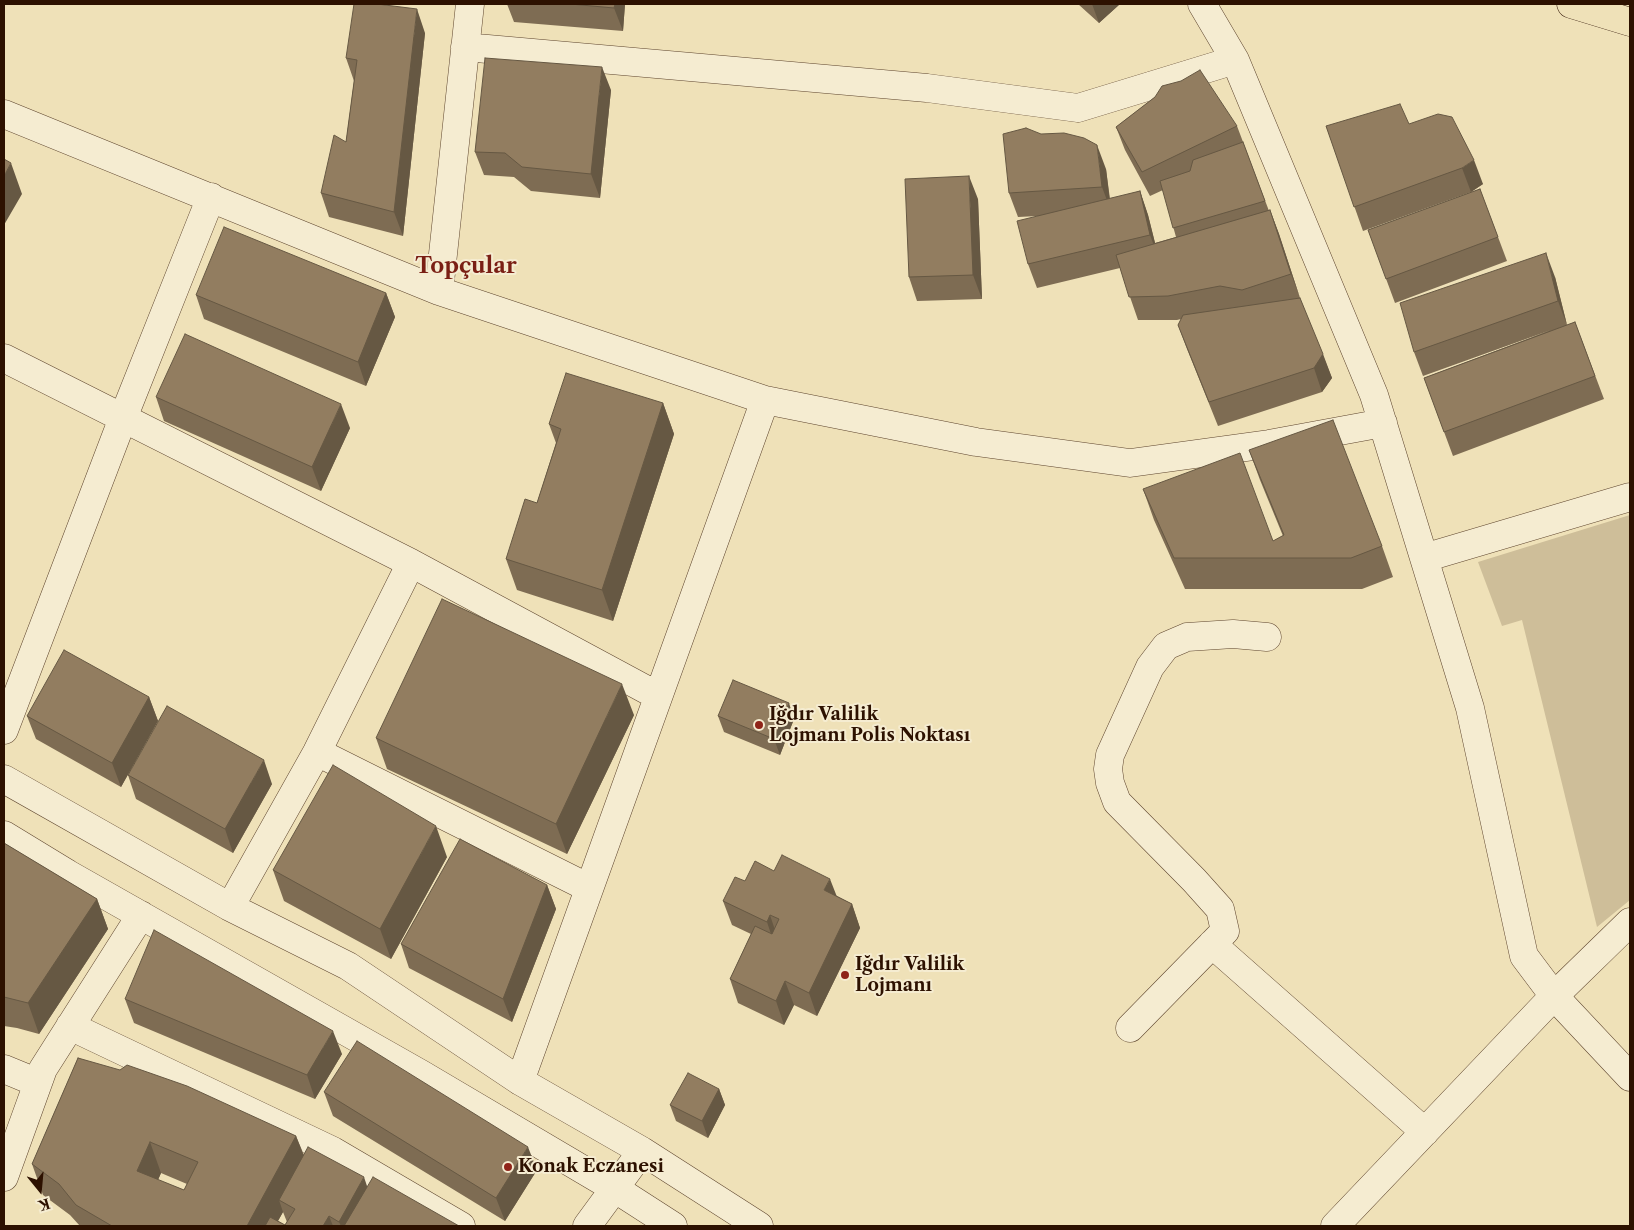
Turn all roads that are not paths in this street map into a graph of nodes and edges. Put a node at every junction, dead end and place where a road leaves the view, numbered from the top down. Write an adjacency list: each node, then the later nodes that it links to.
1 (470, 4): 5 (street)
2 (1202, 4): 6 (street)
3 (1571, 4): 4 (highway)
4 (1630, 22)
5 (465, 47): 6 (street); 9 (street)
6 (1234, 60): 13 (street)
7 (4, 114): 8 (street)
8 (211, 197): 9 (street); 12 (street)
9 (439, 291): 11 (street)
10 (4, 358): 12 (street)
11 (765, 400): 13 (street); 18 (street)
12 (124, 418): 16 (street); 19 (street)
13 (1383, 422): 15 (street)
14 (1630, 497): 15 (street)
15 (1424, 558): 28 (street)
16 (411, 563): 18 (street); 20 (street)
17 (1267, 637): 27 (street)
18 (658, 696): 23 (street)
19 (4, 730)
20 (317, 752): 23 (street); 24 (street)
21 (4, 779): 24 (street)
22 (4, 835): 25 (street)
23 (589, 888): 33 (street)
24 (230, 907): 33 (street)
25 (140, 915): 29 (street); 38 (street)
26 (1630, 922): 28 (street)
27 (1212, 944): 30 (street); 35 (street)
28 (1554, 996): 32 (street); 35 (street)
29 (70, 1026): 34 (street); 39 (street)
30 (1130, 1028)
31 (4, 1069): 34 (street)
32 (1630, 1077)
33 (520, 1081): 36 (street)
34 (38, 1083): 37 (street)
35 (1425, 1132): 43 (street)
36 (642, 1151): 38 (street); 42 (street)
37 (4, 1177)
38 (614, 1188): 40 (street); 41 (street)
39 (461, 1226)
40 (587, 1226)
41 (673, 1226)
42 (759, 1226)
43 (1335, 1226)

